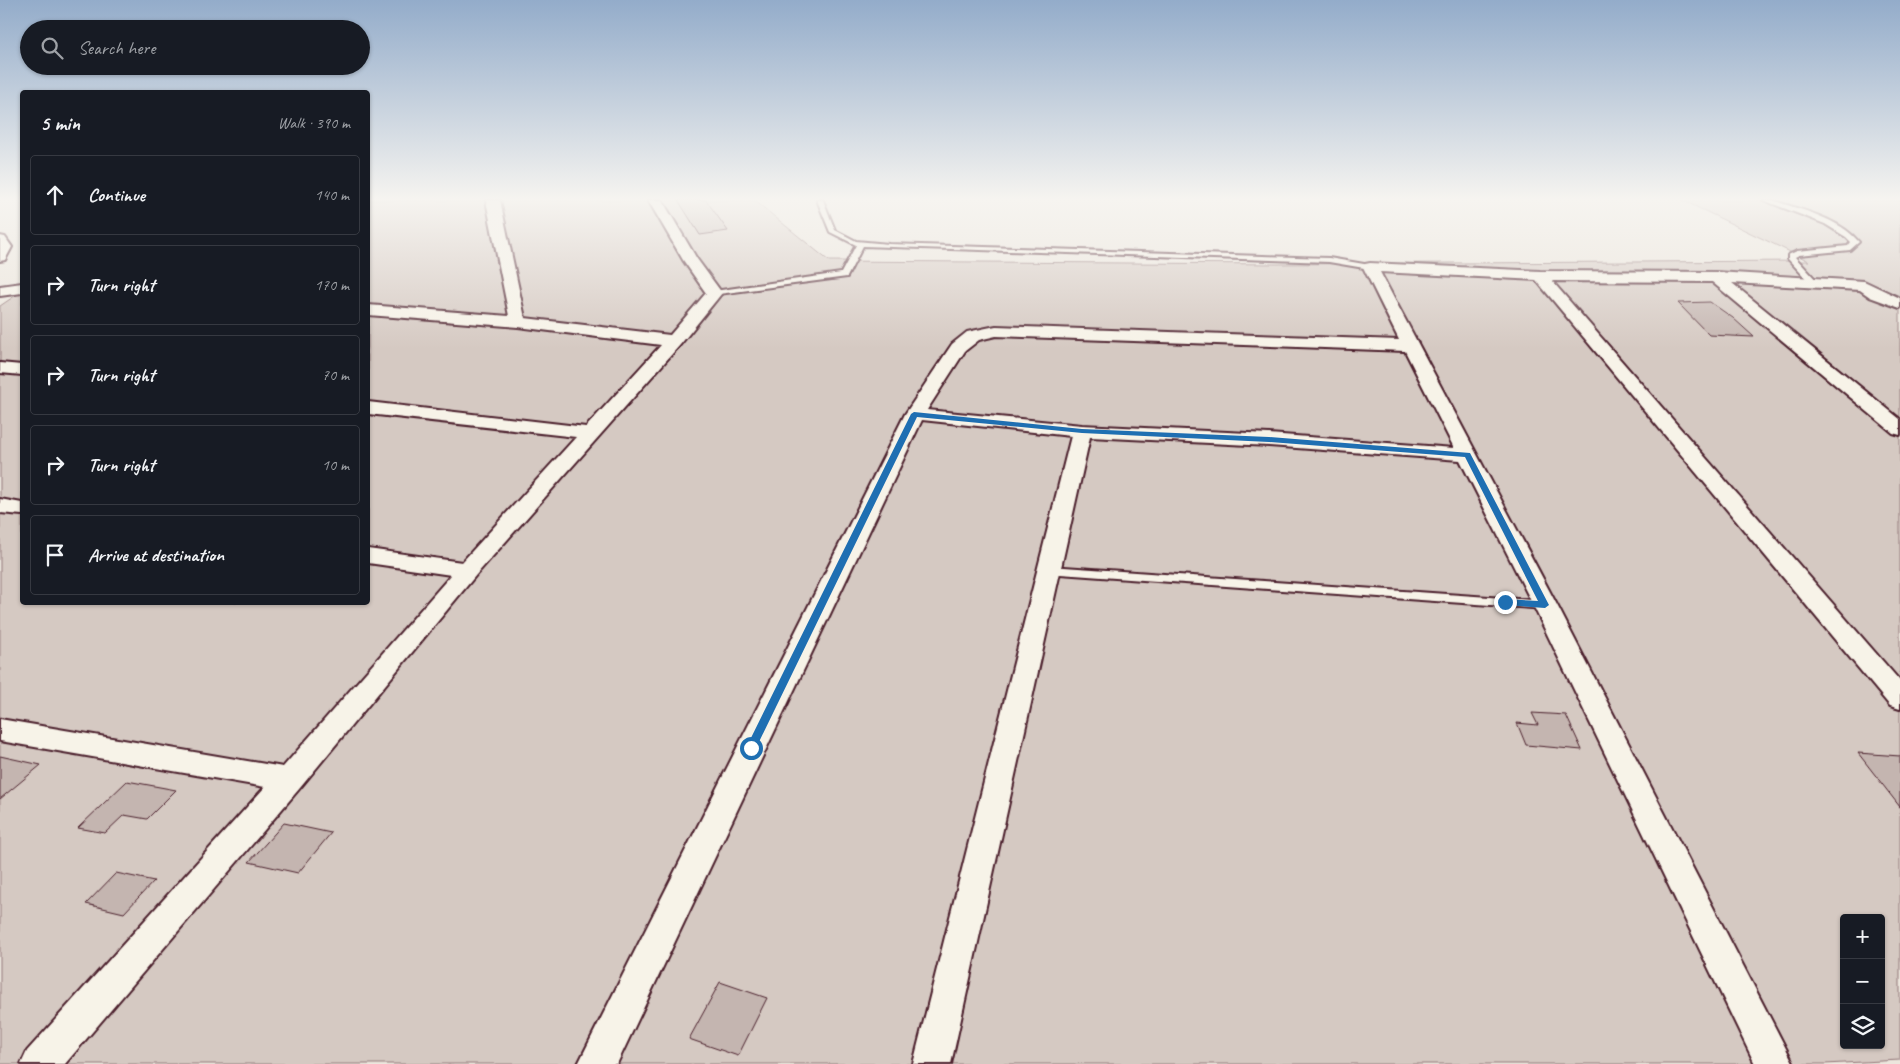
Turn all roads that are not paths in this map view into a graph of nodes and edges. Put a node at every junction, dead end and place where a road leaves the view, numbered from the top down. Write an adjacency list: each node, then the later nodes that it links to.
1 (503, 250): 17 (street)
2 (684, 250): 14 (street)
3 (857, 250): 14 (lane)
4 (1005, 250): 6 (lane)
5 (1832, 250): 9 (lane)
6 (1370, 267): 7 (street); 19 (street)
7 (1540, 276): 8 (street); 34 (street)
8 (1716, 277): 9 (street); 24 (street)
9 (1815, 283): 10 (street)
10 (1864, 286): 11 (street); 15 (street)
11 (1900, 287)
12 (20, 288): 13 (street)
13 (0, 291)
14 (714, 293): 18 (street)
15 (1900, 303)
16 (370, 310): 17 (street)
17 (518, 322): 18 (street)
18 (674, 341): 26 (street)
19 (1409, 346): 23 (street); 27 (street)
20 (0, 368): 21 (street)
21 (20, 370)
22 (370, 408): 26 (street)
23 (914, 414): 25 (street); 38 (street)
24 (1900, 429)
25 (1082, 431): 27 (street); 32 (street)
26 (591, 433): 31 (street)
27 (1468, 455): 33 (street)
28 (0, 506): 29 (street)
29 (20, 509)
30 (370, 556): 31 (street)
31 (468, 570): 36 (street)
32 (1050, 570): 33 (lane); 39 (street)
33 (1545, 605): 40 (street)
34 (1900, 699)
35 (0, 730): 36 (street)
36 (290, 780): 37 (street)
37 (40, 1064)
38 (596, 1064)
39 (932, 1064)
40 (1775, 1064)

